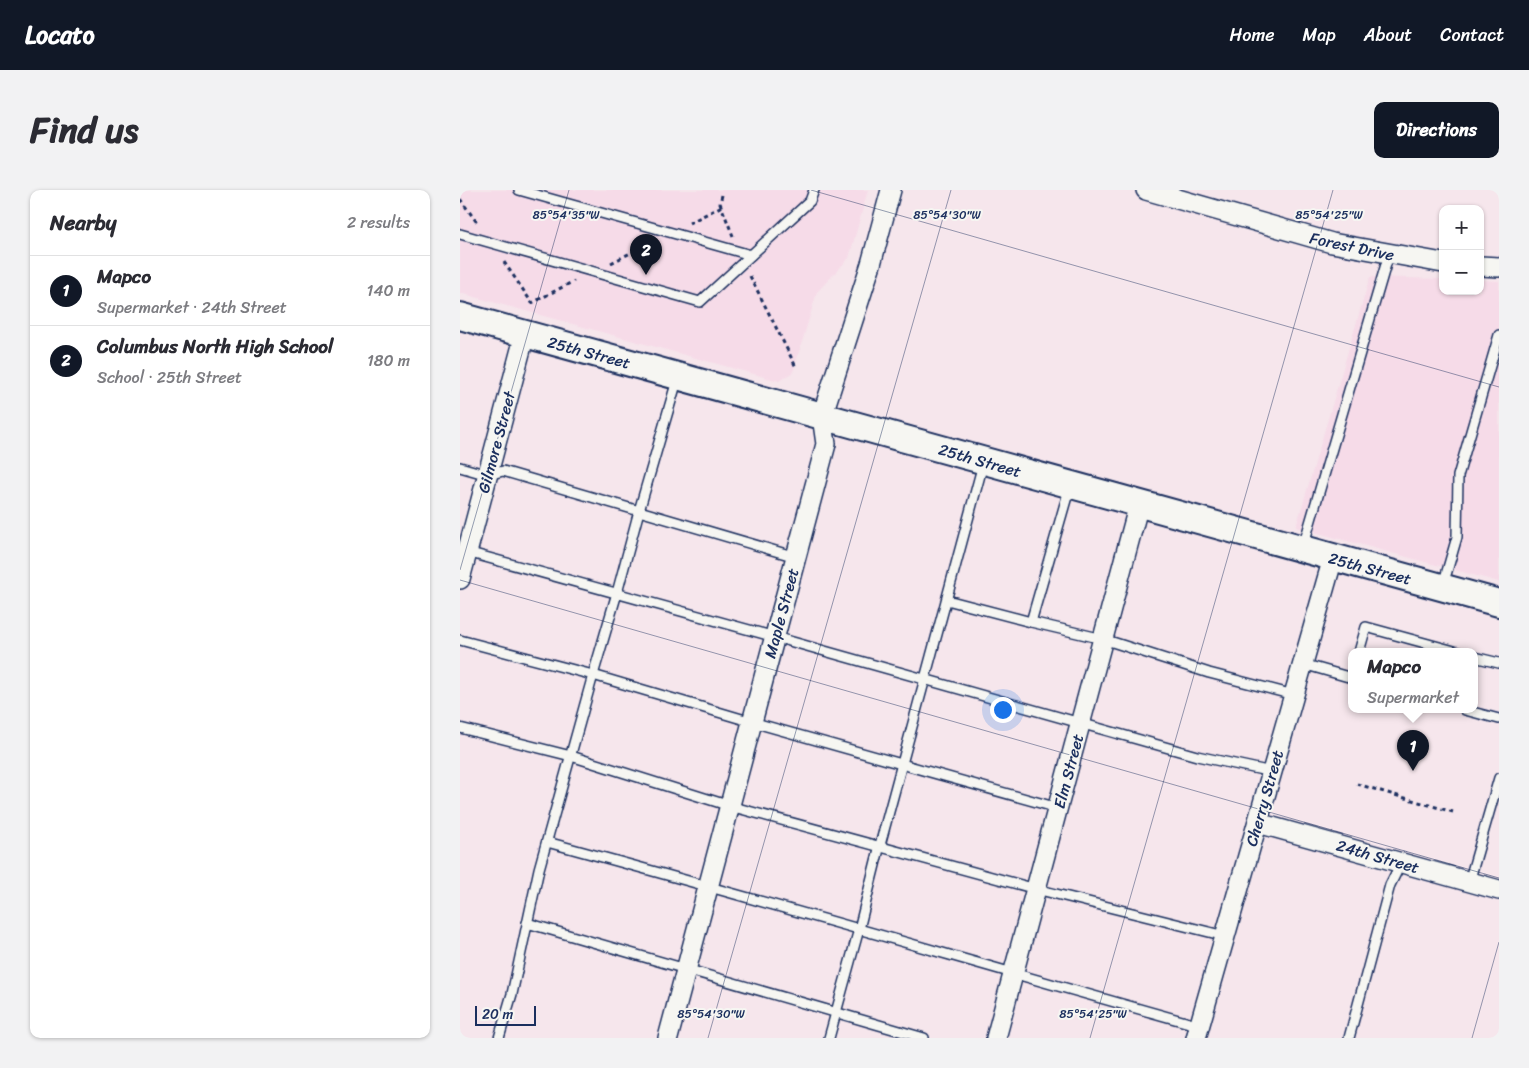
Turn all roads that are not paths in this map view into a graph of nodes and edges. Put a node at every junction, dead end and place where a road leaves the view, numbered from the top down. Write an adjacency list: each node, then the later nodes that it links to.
1 (519, 190): 8 (lane)
2 (814, 190): 8 (lane)
3 (891, 190): 16 (street, Maple Street)
4 (1146, 190): 5 (street, Forest Drive)
5 (1198, 197): 7 (street, Forest Drive)
6 (460, 234): 8 (lane)
7 (1389, 254): 9 (street, Forest Drive); 23 (lane)
8 (751, 255)
9 (1439, 262)
10 (1484, 266): 11 (street)
11 (1499, 267)
12 (460, 316): 13 (main road, 25th Street)
13 (525, 334): 15 (main road, 25th Street); 19 (street, Gilmore Street)
14 (1499, 335): 28 (lane)
15 (679, 376): 16 (main road, 25th Street); 22 (lane)
16 (822, 416): 17 (main road, 25th Street); 25 (street, Maple Street)
17 (984, 461): 20 (main road, 25th Street); 30 (lane)
18 (460, 467): 19 (lane)
19 (488, 474): 22 (lane); 24 (street, Gilmore Street)
20 (1070, 485): 21 (main road, 25th Street); 32 (lane)
21 (1140, 504): 23 (main road, 25th Street); 34 (street, Elm Street)
22 (639, 511): 25 (lane); 29 (lane)
23 (1302, 550): 26 (main road, 25th Street)
24 (467, 552): 27 (street, Gilmore Street); 29 (lane)
25 (796, 557): 33 (street, Maple Street)
26 (1333, 558): 28 (main road, 25th Street); 39 (street, Cherry Street)
27 (460, 579)
28 (1442, 588): 31 (main road, 25th Street)
29 (617, 593): 33 (lane); 41 (lane)
30 (947, 600): 32 (lane); 43 (lane)
31 (1499, 603)
32 (1031, 622): 34 (lane)
33 (775, 637): 43 (lane); 47 (street, Maple Street)
34 (1103, 639): 44 (lane); 48 (street, Elm Street)
35 (460, 640): 41 (lane)
36 (1360, 648): 37 (lane)
37 (1443, 648)
38 (1478, 658): 40 (lane)
39 (1303, 664): 42 (lane); 44 (street, Cherry Street)
40 (1499, 664)
41 (592, 675): 47 (lane); 50 (lane)
42 (1348, 677)
43 (925, 679): 48 (lane); 51 (lane)
44 (1294, 695): 52 (street, Cherry Street)
45 (1476, 713): 46 (lane)
46 (1499, 719)
47 (752, 722): 51 (lane); 54 (street, Maple Street)
48 (1080, 723): 52 (lane); 55 (street, Elm Street)
49 (460, 728): 50 (lane)
50 (571, 756): 54 (lane); 57 (lane)
51 (902, 764): 55 (lane); 58 (lane)
52 (1272, 772): 56 (street, Cherry Street)
53 (1499, 778): 60 (lane)
54 (730, 806): 58 (lane); 61 (street, Maple Street)
55 (1058, 808): 62 (street, Elm Street)
56 (1258, 822): 59 (street, 24th Street); 66 (street, Cherry Street)
57 (547, 842): 61 (lane); 64 (lane)
58 (880, 845): 62 (lane); 65 (lane)
59 (1401, 863): 60 (street, 24th Street); 76 (lane)
60 (1469, 882): 63 (street, 24th Street)
61 (709, 885): 65 (lane); 67 (street, Maple Street)
62 (1036, 889): 66 (lane); 68 (street, Elm Street)
63 (1499, 890)
64 (527, 923): 67 (lane); 71 (lane)
65 (859, 929): 68 (lane); 69 (lane)
66 (1225, 936): 70 (street, Cherry Street)
67 (686, 970): 69 (lane); 72 (street, Maple Street)
68 (1013, 974): 70 (lane); 75 (street, Elm Street)
69 (836, 1013): 73 (lane); 74 (lane)
70 (1198, 1032)
71 (499, 1038)
72 (668, 1038)
73 (829, 1038)
74 (924, 1038)
75 (996, 1038)
76 (1349, 1038)

